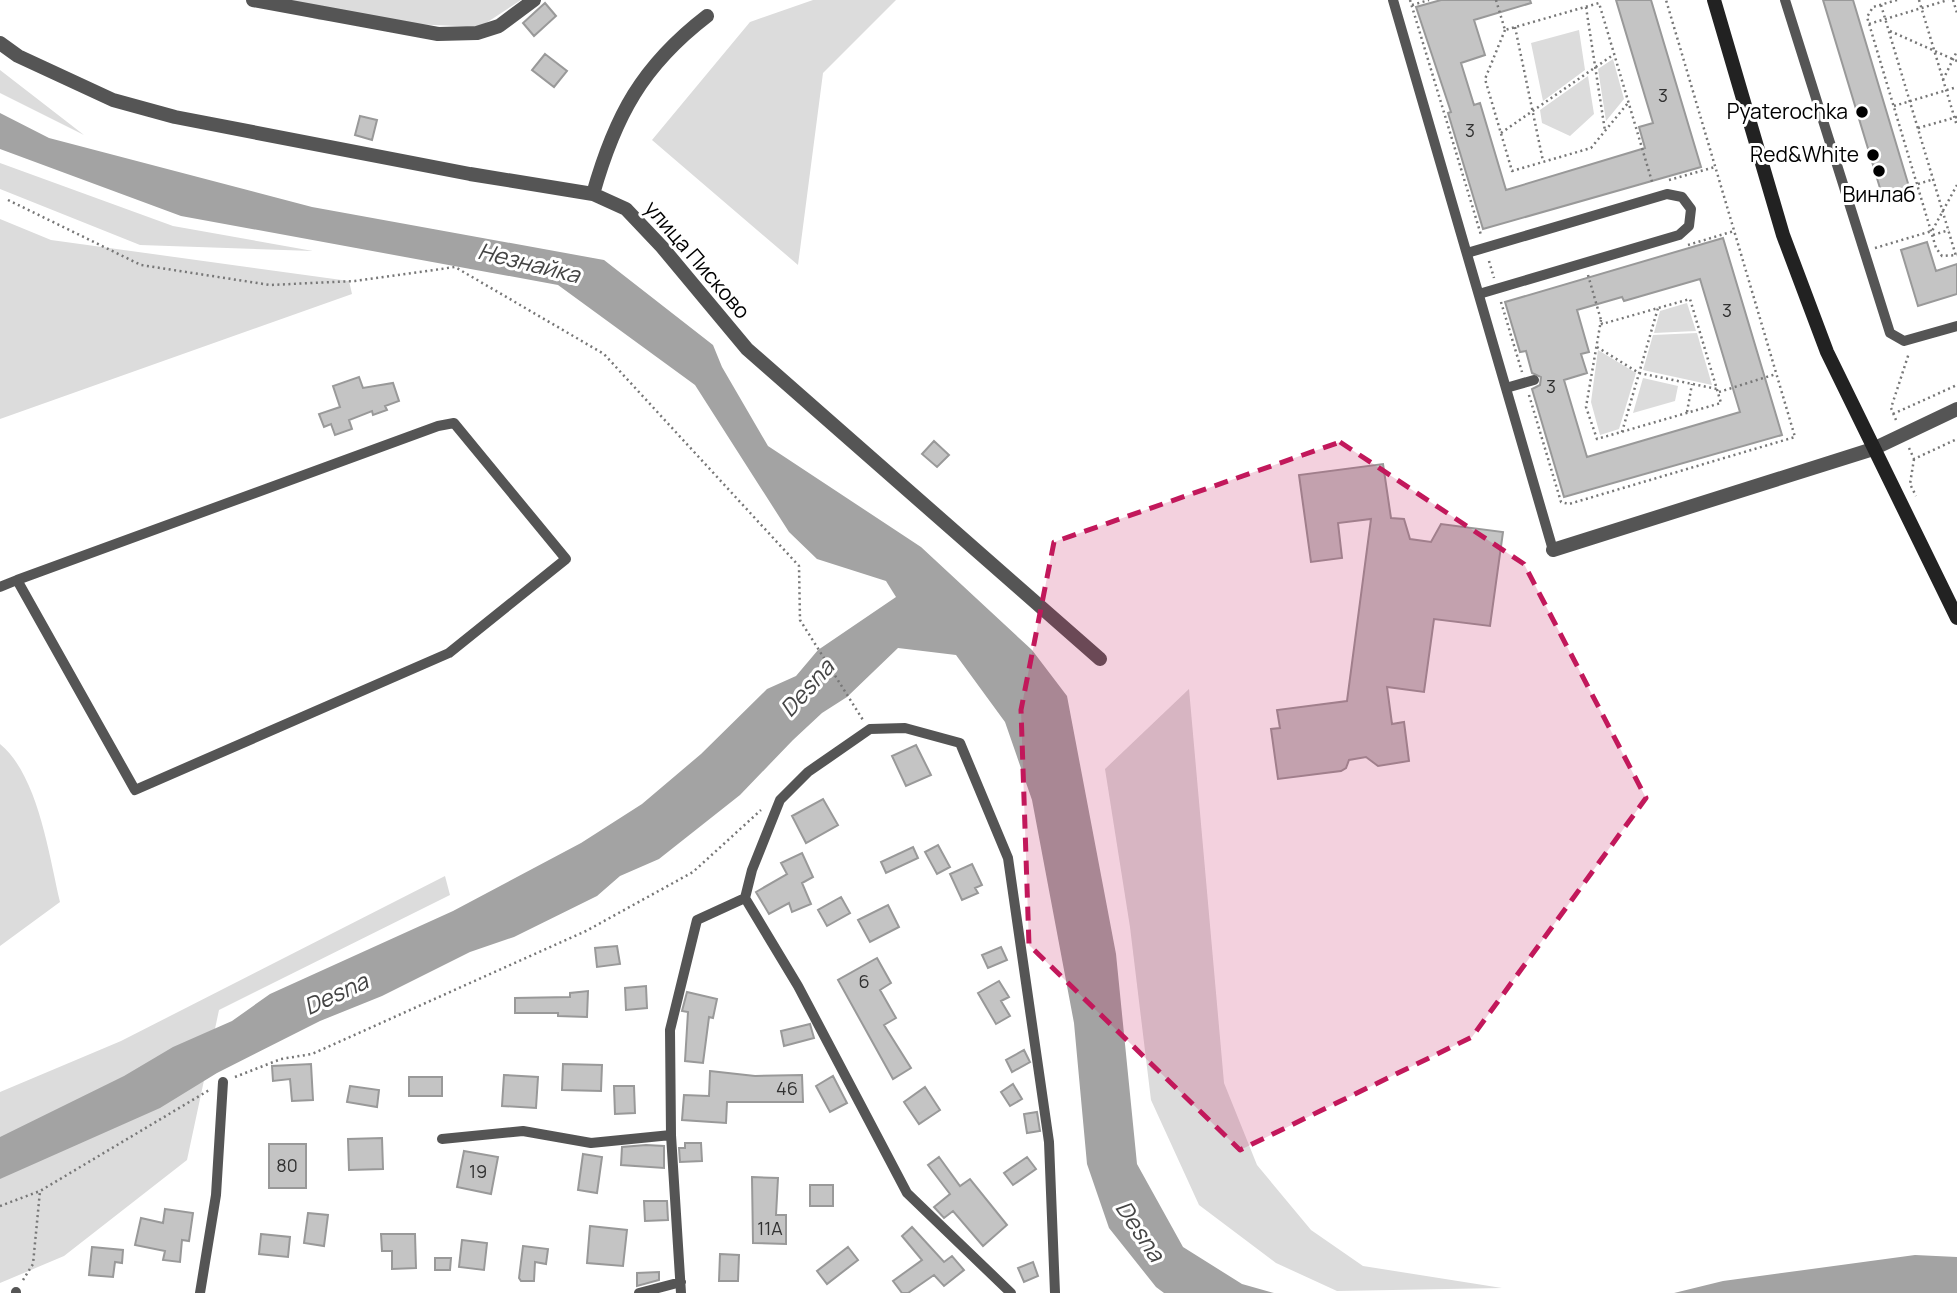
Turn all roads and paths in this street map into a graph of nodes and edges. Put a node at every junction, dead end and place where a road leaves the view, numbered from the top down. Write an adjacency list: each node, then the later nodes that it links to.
1 (253, 0): 2 (street)
2 (534, 0)
3 (1393, 0): 56 (lane)
4 (1410, 0): 13 (path)
5 (1429, 0): 13 (path)
6 (1496, 0): 22 (path)
7 (1666, 0): 66 (path)
8 (1714, 0): 76 (street)
9 (1785, 0): 55 (lane)
10 (1897, 0): 14 (path)
11 (1919, 0): 16 (path)
12 (1951, 0): 16 (path); 17 (path)
13 (1412, 5): 54 (path)
14 (1881, 5): 19 (path); 20 (path)
15 (1586, 7): 21 (path); 27 (path); 29 (path)
16 (1922, 8): 19 (path); 25 (path)
17 (1957, 13)
18 (707, 16): 47 (street)
19 (1885, 19): 20 (path); 23 (path)
20 (1869, 23): 35 (path)
21 (1515, 27): 22 (path); 36 (path)
22 (1506, 30): 41 (path)
23 (1889, 30): 25 (path); 33 (path)
24 (0, 43): 47 (street, улица Писково)
25 (1934, 51): 28 (path); 30 (path)
26 (1957, 51): 28 (path)
27 (1614, 54): 29 (path); 34 (path)
28 (1955, 60): 30 (path)
29 (1596, 67): 36 (path); 40 (path)
30 (1943, 80): 32 (path)
31 (1957, 87): 32 (path)
32 (1946, 90): 33 (path); 37 (path)
33 (1910, 101): 35 (path); 39 (path)
34 (1628, 103): 40 (path); 45 (path)
35 (1894, 106): 44 (path)
36 (1532, 111): 41 (path); 42 (path)
37 (1956, 117): 38 (path); 39 (path)
38 (1957, 126)
39 (1918, 128): 43 (path)
40 (1605, 131): 42 (path)
41 (1501, 133): 42 (path)
42 (1543, 162)
43 (1934, 179): 44 (path); 49 (path)
44 (1917, 184): 51 (path)
45 (1653, 185)
46 (1957, 185): 49 (path)
47 (593, 194): 83 (street, улица Писково)
48 (8, 200): 84 (path)
49 (1943, 211): 50 (path); 51 (path)
50 (1949, 230): 51 (path); 53 (path)
51 (1932, 233): 55 (path); 57 (path)
52 (1957, 239): 53 (path)
53 (1952, 240): 57 (path)
54 (1485, 248): 56 (lane); 59 (path); 59 (lane)
55 (1864, 251): 63 (lane)
56 (1467, 253): 60 (lane)
57 (1957, 255)
58 (1588, 275): 62 (path)
59 (1497, 289): 60 (lane); 67 (path)
60 (1479, 295): 70 (lane)
61 (1658, 308): 62 (path); 65 (path); 71 (path)
62 (1601, 320): 64 (path)
63 (1957, 326)
64 (1597, 347): 65 (path); 75 (path)
65 (1639, 373): 68 (path); 75 (path)
66 (1776, 374): 67 (path); 71 (path)
67 (1530, 381): 70 (lane)
68 (1692, 384): 71 (path); 73 (path)
69 (1957, 385): 74 (path)
70 (1506, 388): 79 (lane)
71 (1718, 391): 73 (path)
72 (1957, 410): 76 (street)
73 (1687, 413): 75 (path)
74 (1894, 414)
75 (1622, 432)
76 (1873, 449): 79 (street); 82 (street)
77 (1914, 459): 78 (path)
78 (1916, 496)
79 (1553, 550)
80 (18, 580): 80 (lane); 81 (lane)
81 (0, 587)
82 (1957, 618)
83 (1100, 659)
84 (854, 707)
85 (780, 800): 86 (lane); 87 (path); 97 (lane)
86 (746, 898): 88 (lane); 96 (lane)
87 (223, 1082): 90 (path); 94 (lane)
88 (671, 1135): 89 (lane); 92 (lane)
89 (442, 1139)
90 (40, 1191): 91 (path); 93 (path)
91 (0, 1206)
92 (681, 1288): 95 (lane)
93 (16, 1293)
94 (200, 1293)
95 (639, 1293)
96 (1011, 1293)
97 (1055, 1293)

